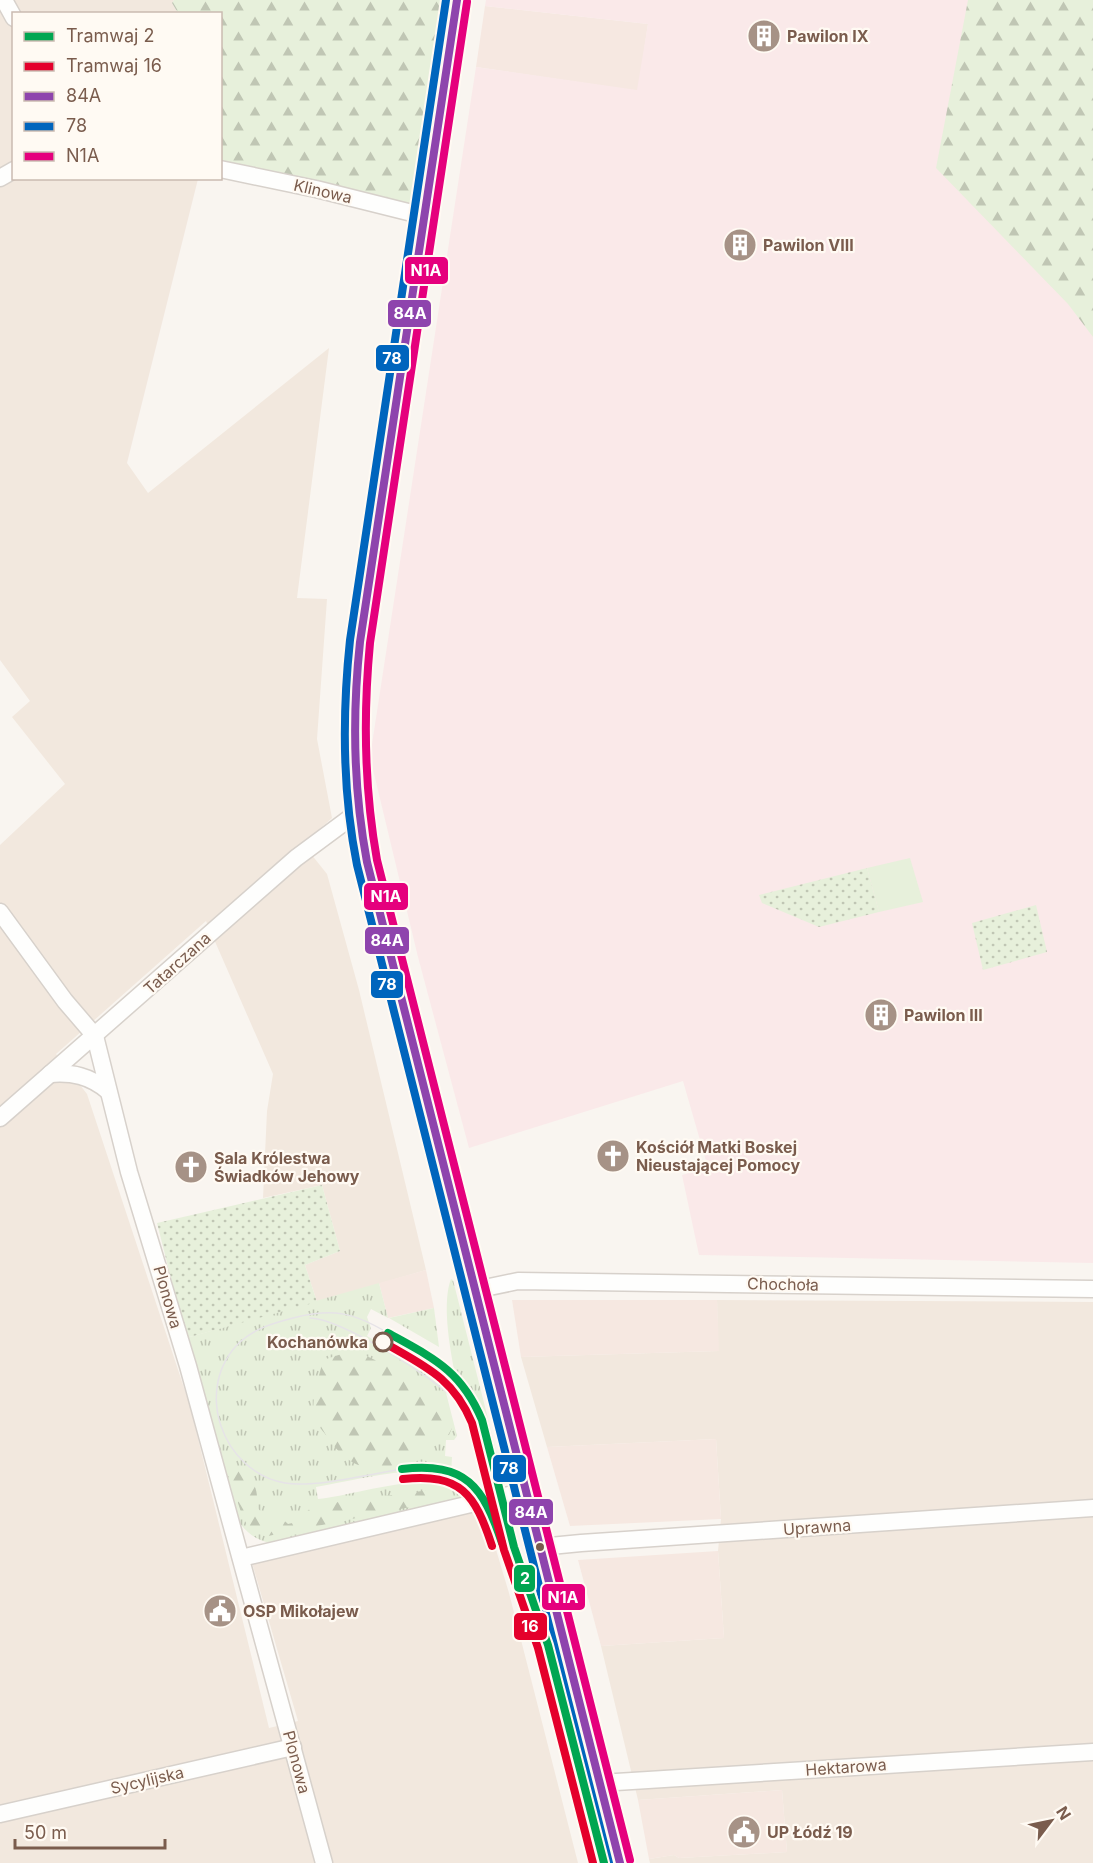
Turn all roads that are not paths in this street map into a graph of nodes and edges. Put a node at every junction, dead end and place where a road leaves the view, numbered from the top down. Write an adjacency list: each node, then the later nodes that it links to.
1 (4, 0): 3 (street)
2 (457, 0): 5 (main road)
3 (12, 14)
4 (222, 169): 5 (street, Klinowa)
5 (424, 216): 6 (main road)
6 (358, 812): 8 (street, Tatarczana); 12 (main road)
7 (0, 912): 8 (street)
8 (95, 1036): 9 (street, Tatarczana); 10 (street, Plonowa)
9 (50, 1074): 10 (street); 11 (street, Tatarczana)
10 (108, 1091): 17 (street, Plonowa)
11 (0, 1118)
12 (475, 1290): 13 (street, Chochoła); 14 (main road)
13 (1093, 1290)
14 (526, 1491): 16 (main road); 17 (street)
15 (1093, 1508): 16 (street, Uprawna)
16 (540, 1547): 20 (main road)
17 (241, 1558): 18 (street, Plonowa)
18 (293, 1746): 21 (street, Sycylijska); 22 (street, Plonowa)
19 (1093, 1752): 20 (street, Hektarowa)
20 (600, 1783): 23 (main road)
21 (0, 1814)
22 (324, 1863)
23 (620, 1863)

